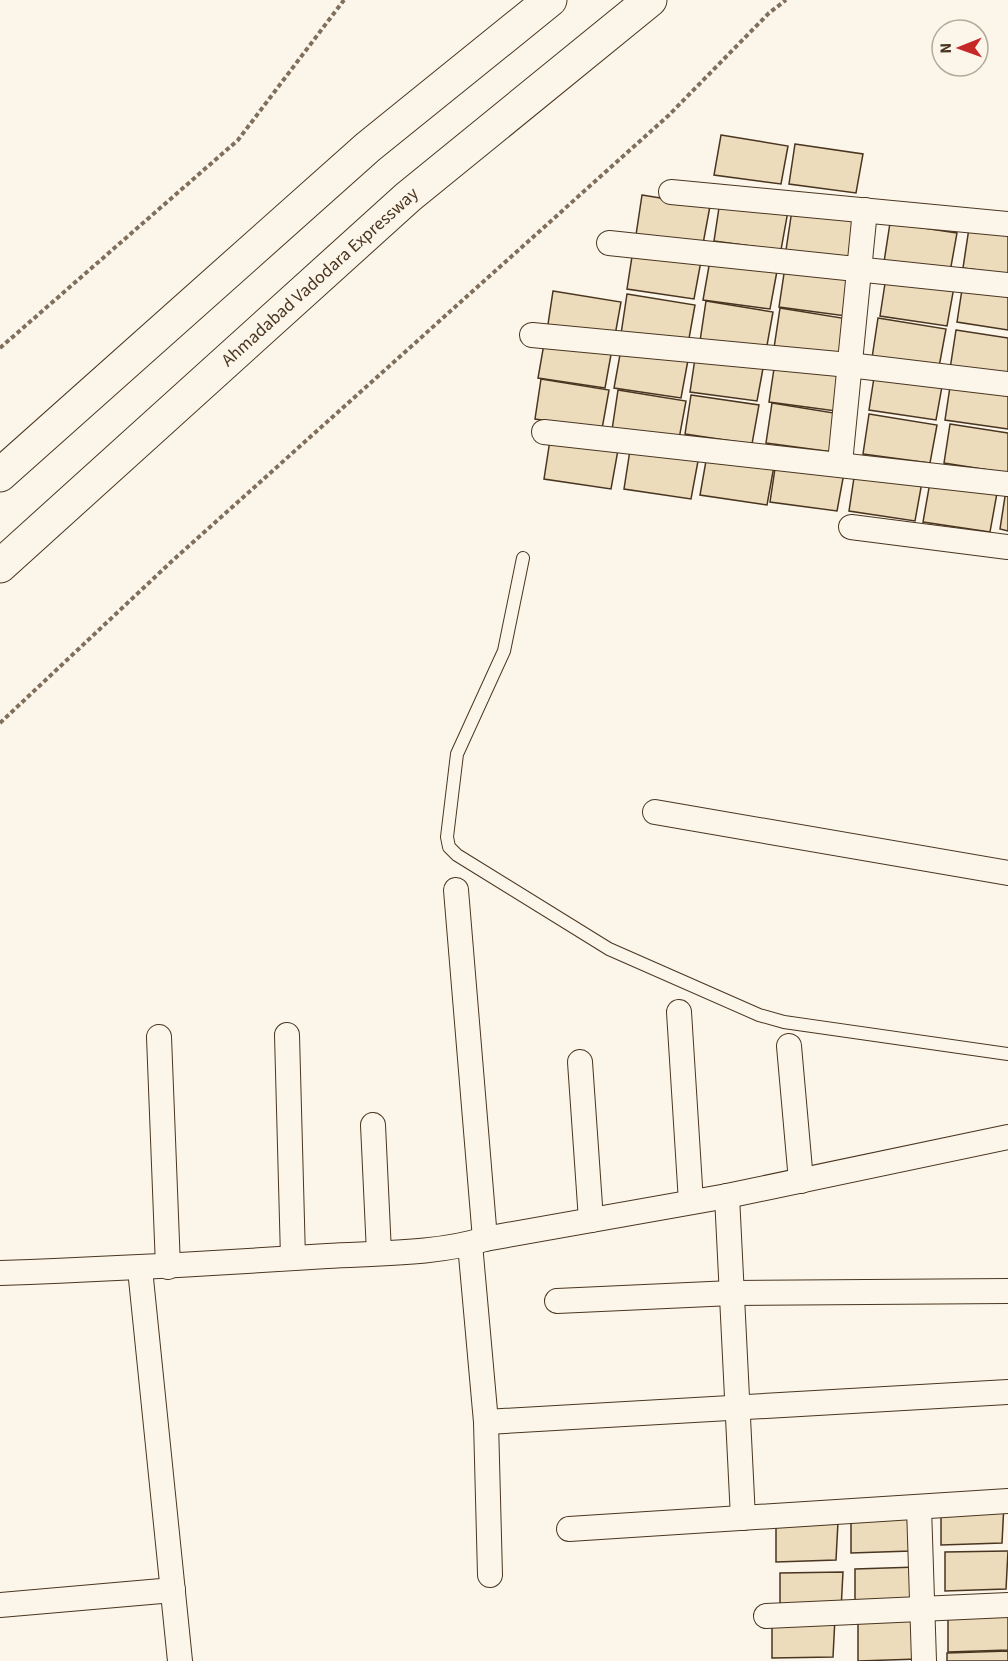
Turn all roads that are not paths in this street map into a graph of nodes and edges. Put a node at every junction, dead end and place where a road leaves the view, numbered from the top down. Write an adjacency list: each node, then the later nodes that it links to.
1 (550, 0): 14 (highway)
2 (651, 0): 19 (highway, Ahmadabad Vadodara Expressway)
3 (671, 192): 4 (street)
4 (865, 210): 5 (street); 7 (street)
5 (1008, 224)
6 (609, 243): 7 (street)
7 (859, 269): 8 (street); 10 (street)
8 (1008, 285)
9 (532, 335): 10 (street)
10 (849, 365): 11 (street); 13 (street)
11 (1008, 384)
12 (544, 432): 13 (street)
13 (840, 463): 15 (street)
14 (0, 475)
15 (1008, 484)
16 (851, 527): 17 (street)
17 (1008, 547)
18 (523, 558): 27 (lane)
19 (0, 566)
20 (655, 812): 21 (street)
21 (1008, 873)
22 (456, 890): 35 (street)
23 (680, 1012): 33 (street)
24 (287, 1035): 37 (street)
25 (159, 1036): 38 (street)
26 (789, 1046): 31 (street)
27 (1008, 1054)
28 (580, 1062): 34 (street)
29 (373, 1125): 36 (street)
30 (1008, 1137): 31 (street)
31 (801, 1181): 32 (street)
32 (727, 1196): 33 (street); 42 (street)
33 (692, 1202): 34 (street)
34 (591, 1220): 35 (street)
35 (477, 1242): 36 (street); 46 (street)
36 (379, 1252): 37 (street)
37 (292, 1258): 38 (street)
38 (168, 1267): 39 (street)
39 (140, 1269): 40 (street); 52 (street)
40 (0, 1273)
41 (1008, 1291): 42 (street)
42 (732, 1293): 43 (street); 45 (street)
43 (557, 1301)
44 (1008, 1392): 45 (street)
45 (737, 1407): 46 (street); 49 (street)
46 (486, 1422): 51 (street)
47 (1008, 1501): 48 (street)
48 (919, 1507): 49 (street); 55 (street)
49 (743, 1518): 50 (street)
50 (569, 1529)
51 (490, 1575)
52 (173, 1590): 53 (street); 57 (street)
53 (0, 1605)
54 (1008, 1605): 55 (street)
55 (922, 1609): 56 (street); 58 (street)
56 (766, 1616)
57 (180, 1661)
58 (924, 1661)

